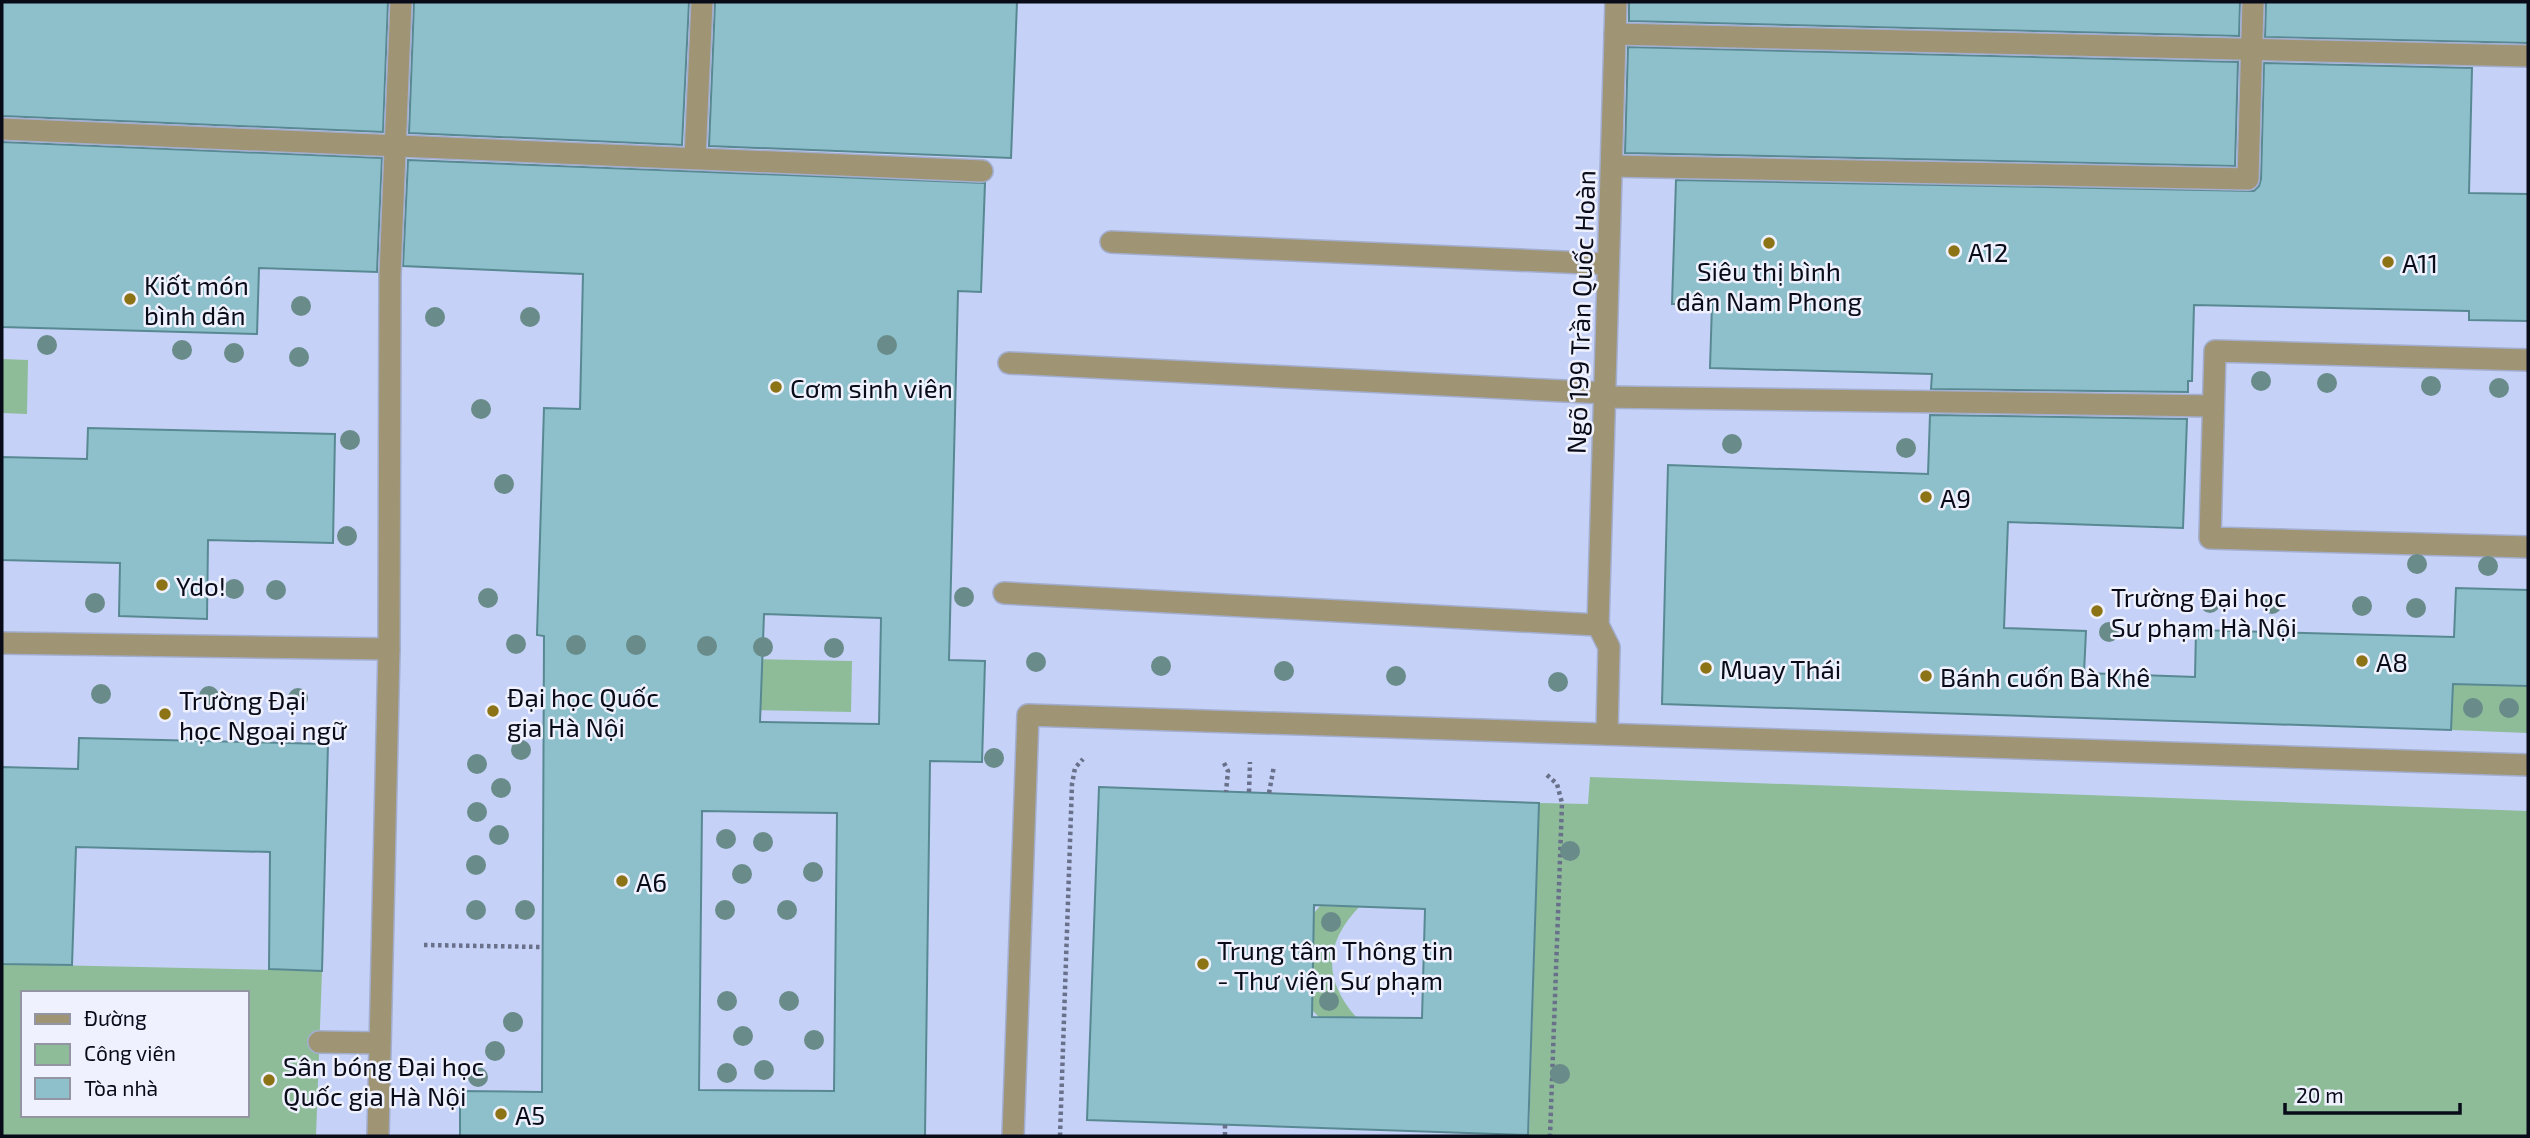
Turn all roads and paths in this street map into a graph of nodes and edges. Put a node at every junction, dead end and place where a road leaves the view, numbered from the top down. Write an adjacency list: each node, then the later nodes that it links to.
1 (401, 2): 9 (street)
2 (702, 2): 10 (street)
3 (1616, 2): 5 (street, Ngõ 199 Trần Quốc Hoàn)
4 (2253, 2): 6 (street)
5 (1615, 34): 6 (street); 11 (street, Ngõ 199 Trần Quốc Hoàn)
6 (2252, 49): 7 (street); 11 (street)
7 (2528, 56)
8 (2, 129): 9 (street)
9 (396, 146): 10 (street); 23 (street)
10 (695, 158): 12 (street)
11 (1612, 166): 14 (street, Ngõ 199 Trần Quốc Hoàn)
12 (982, 171)
13 (1111, 242): 14 (street)
14 (1608, 264): 17 (street, Ngõ 199 Trần Quốc Hoàn)
15 (2528, 360): 18 (street)
16 (1009, 363): 17 (street)
17 (1605, 395): 18 (street); 21 (street, Ngõ 199 Trần Quốc Hoàn)
18 (2213, 406): 19 (street)
19 (2528, 547)
20 (1004, 593): 21 (street)
21 (1598, 625): 24 (street, Ngõ 199 Trần Quốc Hoàn)
22 (2, 643): 23 (street)
23 (389, 649): 32 (street)
24 (1606, 734): 28 (street); 38 (street)
25 (1087, 755): 39 (path)
26 (1284, 758): 31 (path)
27 (1222, 759): 30 (path)
28 (2528, 765)
29 (1542, 770): 41 (path)
30 (1226, 792)
31 (1269, 793)
32 (382, 944): 33 (path); 35 (street)
33 (542, 947)
34 (319, 1042): 35 (street)
35 (380, 1043): 37 (street)
36 (1225, 1125): 40 (path)
37 (378, 1136)
38 (1013, 1136)
39 (1060, 1136)
40 (1225, 1136)
41 (1549, 1136)

